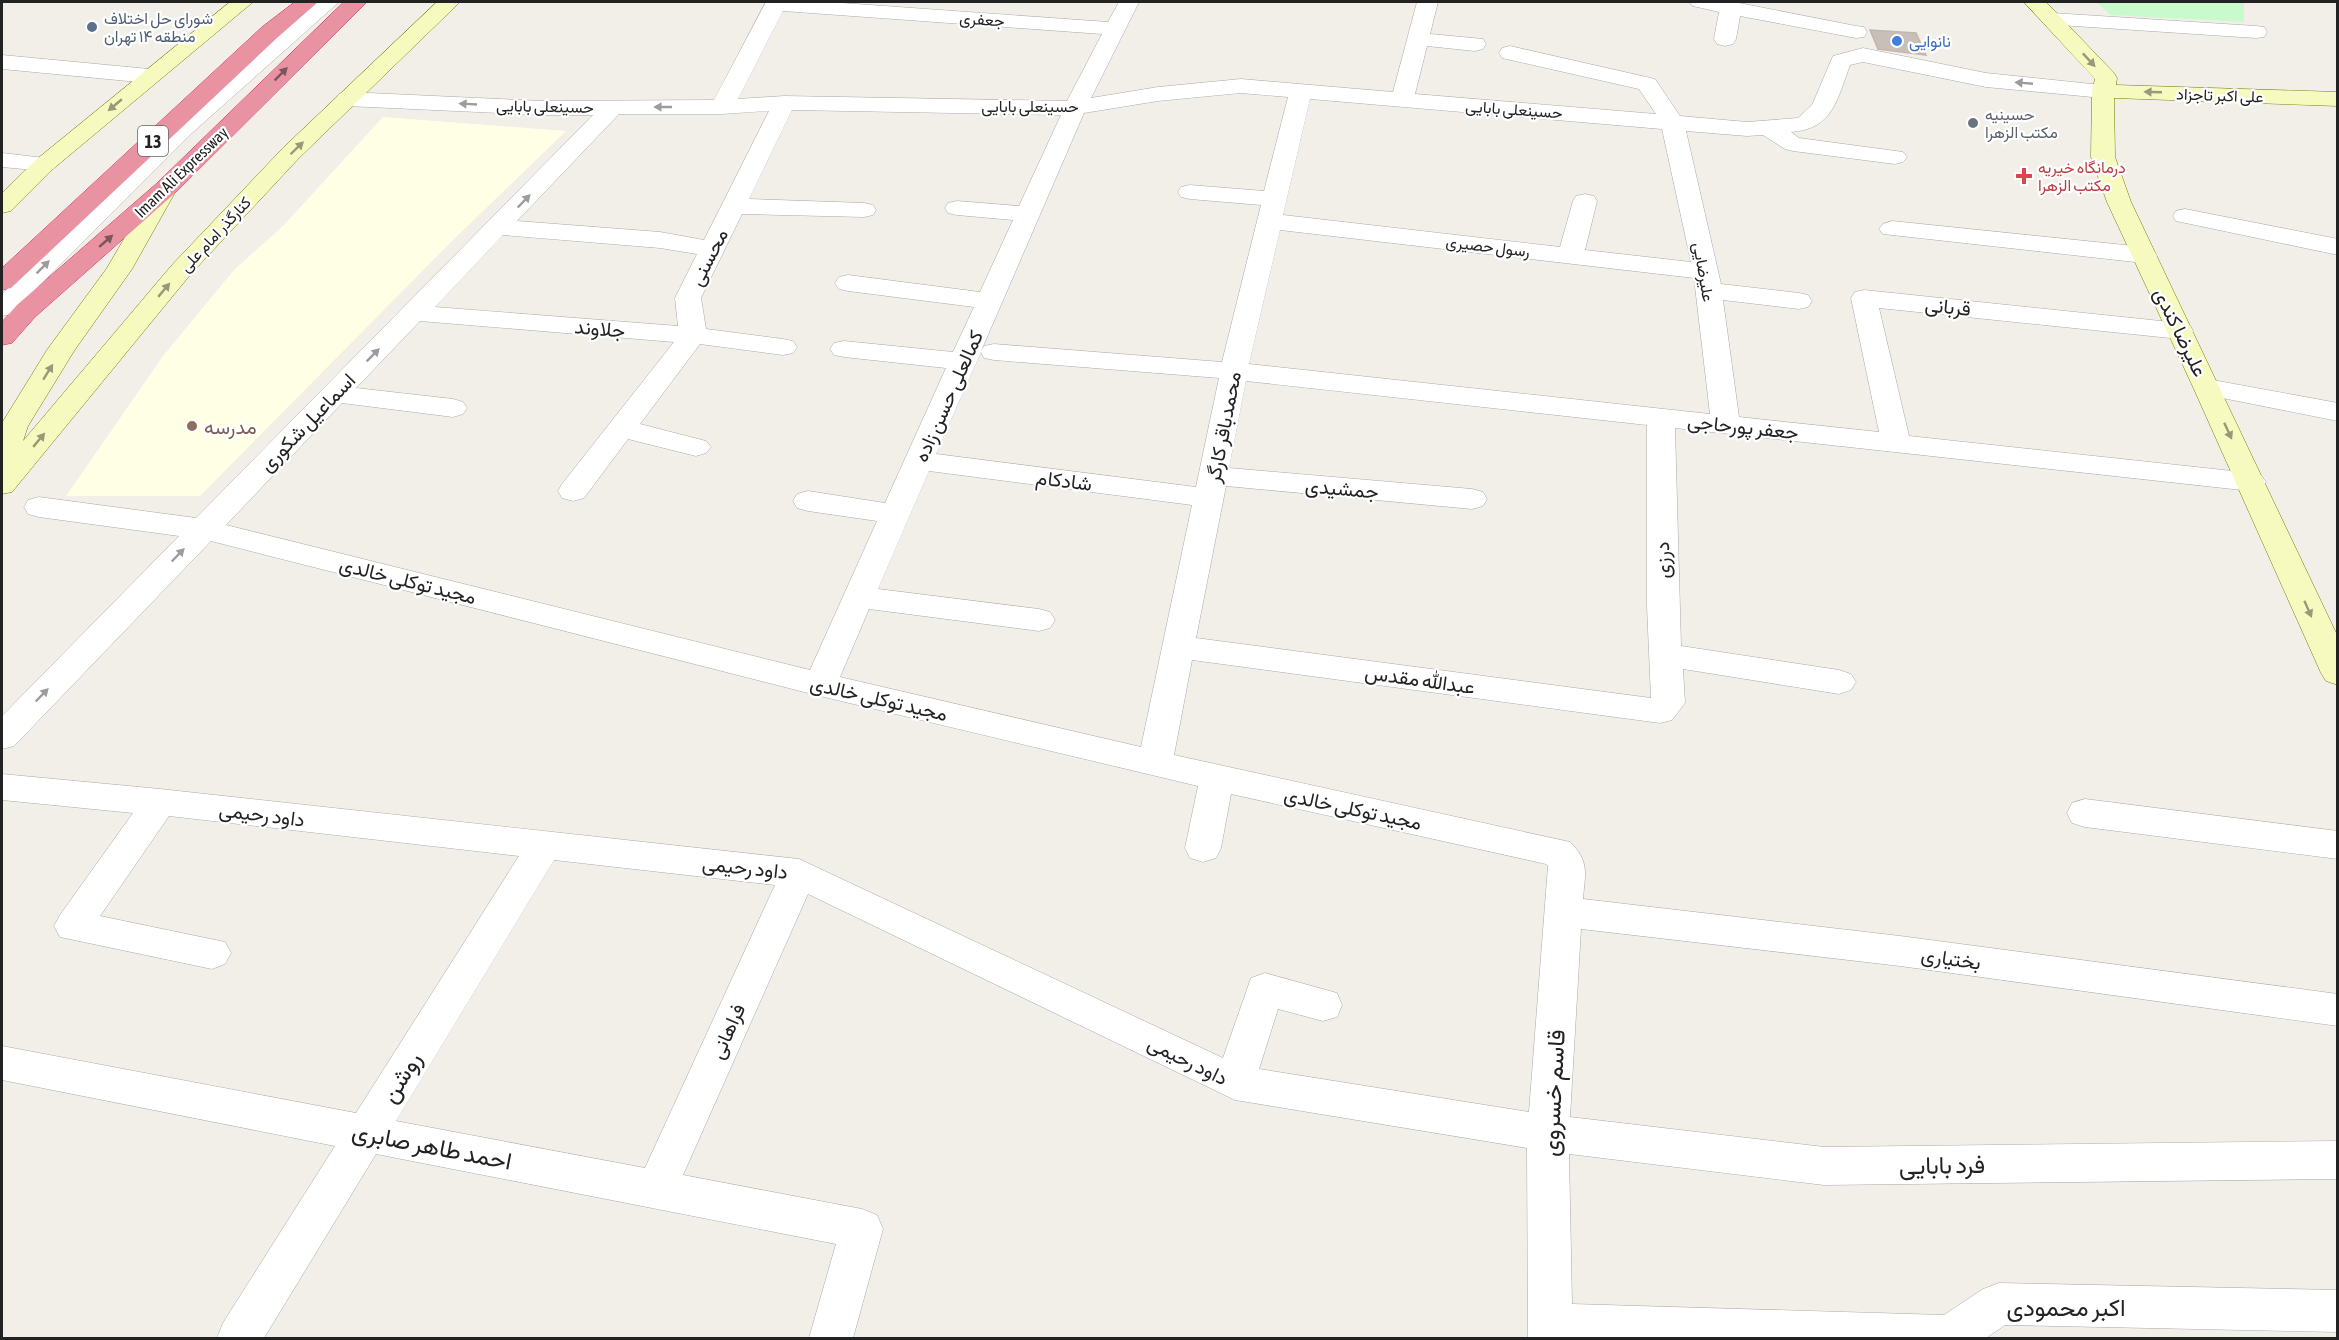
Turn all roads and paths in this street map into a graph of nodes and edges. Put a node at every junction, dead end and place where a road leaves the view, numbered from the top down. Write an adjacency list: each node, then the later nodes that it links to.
1 (242, 2): 22 (main road)
2 (307, 2): 54 (highway, 13)
3 (328, 2): 58 (street, one-way to 3)
4 (356, 2): 37 (highway, Imam Ali Expressway / 13, one-way to 4)
5 (449, 2): 25 (main road, کنارگذر امام علی)
6 (1130, 2): 13 (street, کمالعلی حسن زاده)
7 (1428, 2): 16 (street)
8 (1700, 2): 10 (street)
9 (776, 3): 13 (street, جعفری); 30 (street)
10 (1731, 8): 14 (street); 17 (street)
11 (1835, 9): 14 (street)
12 (2044, 10): 15 (street); 23 (main road, علیرضا کندی, one-way to 23)
13 (1115, 29): 31 (street, کمالعلی حسن زاده)
14 (1856, 32): 20 (street)
15 (2256, 32)
16 (1418, 39): 18 (street); 27 (street)
17 (1725, 39)
18 (1474, 44)
19 (1510, 53): 32 (street)
20 (1863, 55): 23 (street, one-way to 20); 33 (street)
21 (2, 62): 22 (street)
22 (149, 76): 36 (main road, one-way to 36)
23 (2103, 91): 26 (main road, علی اکبر تاجزاد, one-way to 23); 51 (main road, علیرضا کندی)
24 (1300, 92): 27 (street, حسینعلی بابایی); 31 (street, حسینعلی بابایی); 44 (street, محمدباقر کارگر)
25 (347, 99): 29 (street, حسینعلی بابایی, one-way to 25); 80 (main road, کنارگذر امام علی, one-way to 25)
26 (2337, 99)
27 (1402, 101): 32 (street, حسینعلی بابایی)
28 (784, 103): 30 (street, حسینعلی بابایی); 31 (street, حسینعلی بابایی); 41 (street, محسنی)
29 (613, 107): 30 (street, حسینعلی بابایی, one-way to 29); 47 (street, اسماعیل شکوری, one-way to 29)
30 (722, 107)
31 (1075, 108): 45 (street, کمالعلی حسن زاده)
32 (1672, 121): 33 (street, حسینعلی بابایی); 53 (street, علیرضایی)
33 (1756, 128): 34 (street)
34 (1895, 157)
35 (2, 160): 36 (street)
36 (45, 164): 40 (main road)
37 (165, 189): 62 (highway, Imam Ali Expressway / 13, one-way to 37); 77 (main road, one-way to 37)
38 (1190, 192): 44 (street, رسول حصیری)
39 (1585, 201): 52 (street)
40 (2, 206)
41 (734, 206): 43 (street); 50 (street, محسنی)
42 (957, 208): 45 (street)
43 (864, 210)
44 (1272, 210): 52 (street, رسول حصیری); 67 (street, محمدباقر کارگر)
45 (1028, 214): 56 (street, کمالعلی حسن زاده)
46 (2185, 216): 49 (street)
47 (499, 227): 50 (street); 59 (street, اسماعیل شکوری)
48 (1892, 229): 51 (street)
49 (2337, 247)
50 (712, 249): 61 (street, محسنی)
51 (2144, 255): 60 (main road, علیرضا کندی)
52 (1571, 256): 53 (street, رسول حصیری)
53 (1707, 281): 57 (street, رسول حصیری); 73 (street, علیرضایی)
54 (2, 282)
55 (848, 283): 56 (street)
56 (990, 301): 66 (street, کمالعلی حسن زاده)
57 (1799, 301)
58 (2, 308)
59 (415, 313): 61 (street, جلاوند); 69 (street, اسماعیل شکوری, one-way to 59)
60 (2180, 331): 68 (main road, علیرضا کندی); 75 (street, قربانی)
61 (693, 335): 63 (street, جلاوند); 74 (street)
62 (2, 337)
63 (783, 347)
64 (844, 349): 66 (street)
65 (994, 352): 67 (street, جعفر پورحاجی)
66 (963, 361): 78 (street, کمالعلی حسن زاده)
67 (1234, 371): 72 (street, جعفر پورحاجی); 81 (street, محمدباقر کارگر)
68 (2207, 387): 71 (street); 79 (main road, علیرضا کندی, one-way to 79)
69 (333, 394): 70 (street); 87 (street, اسماعیل شکوری)
70 (453, 408)
71 (2337, 412)
72 (1661, 418): 73 (street, جعفر پورحاجی); 91 (street, درزی)
73 (1726, 424): 75 (street, جعفر پورحاجی)
74 (622, 428): 76 (street); 82 (street)
75 (1896, 443): 79 (street, جعفر پورحاجی)
76 (696, 447)
77 (2, 460)
78 (919, 461): 81 (street, شادکام); 86 (street, کمالعلی حسن زاده)
79 (2251, 482): 92 (main road, علیرضا کندی, one-way to 92)
80 (2, 485)
81 (1211, 487): 83 (street, جمشیدی); 90 (street, محمدباقر کارگر)
82 (573, 491)
83 (1472, 499)
84 (808, 501): 86 (street)
85 (39, 507): 87 (street, مجید توکلی خالدی)
86 (896, 514): 88 (street, کمالعلی حسن زاده)
87 (204, 529): 94 (street, مجید توکلی خالدی); 96 (street, اسماعیل شکوری, one-way to 87)
88 (859, 597): 89 (street); 94 (street, کمالعلی حسن زاده)
89 (1039, 620)
90 (1179, 647): 95 (street, عبدالله مقدس); 97 (street, محمدباقر کارگر)
91 (1666, 655): 93 (street); 95 (street, درزی)
92 (2337, 673)
93 (1839, 682)
94 (820, 684): 97 (street, مجید توکلی خالدی)
95 (1664, 707)
96 (2, 737)
97 (1155, 763): 98 (street, مجید توکلی خالدی)
98 (1217, 778): 104 (street); 105 (street, مجید توکلی خالدی)
99 (2, 788): 100 (street, داود رحیمی)
100 (160, 802): 103 (street, داود رحیمی); 108 (street)
101 (2085, 813): 102 (street)
102 (2337, 845)
103 (544, 846): 106 (street, داود رحیمی); 114 (street, روشن)
104 (1203, 848)
105 (1557, 852): 107 (street, قاسم خسروی)
106 (799, 873): 112 (street, داود رحیمی); 116 (street, فراهانی)
107 (1565, 912): 110 (street, بختیاری); 113 (street, قاسم خسروی)
108 (212, 953)
109 (1323, 1005): 112 (street)
110 (2337, 1010)
111 (2, 1063): 114 (street, احمد طاهر صابری)
112 (1235, 1083): 113 (street, داود رحیمی)
113 (1548, 1133): 115 (street, فرد بابایی); 118 (street, قاسم خسروی)
114 (366, 1134): 116 (street, احمد طاهر صابری); 119 (street, روشن)
115 (2337, 1160)
116 (656, 1189): 120 (street, احمد طاهر صابری)
117 (2337, 1311): 118 (street, اکبر محمودی)
118 (1551, 1332)
119 (238, 1338)
120 (831, 1338)

